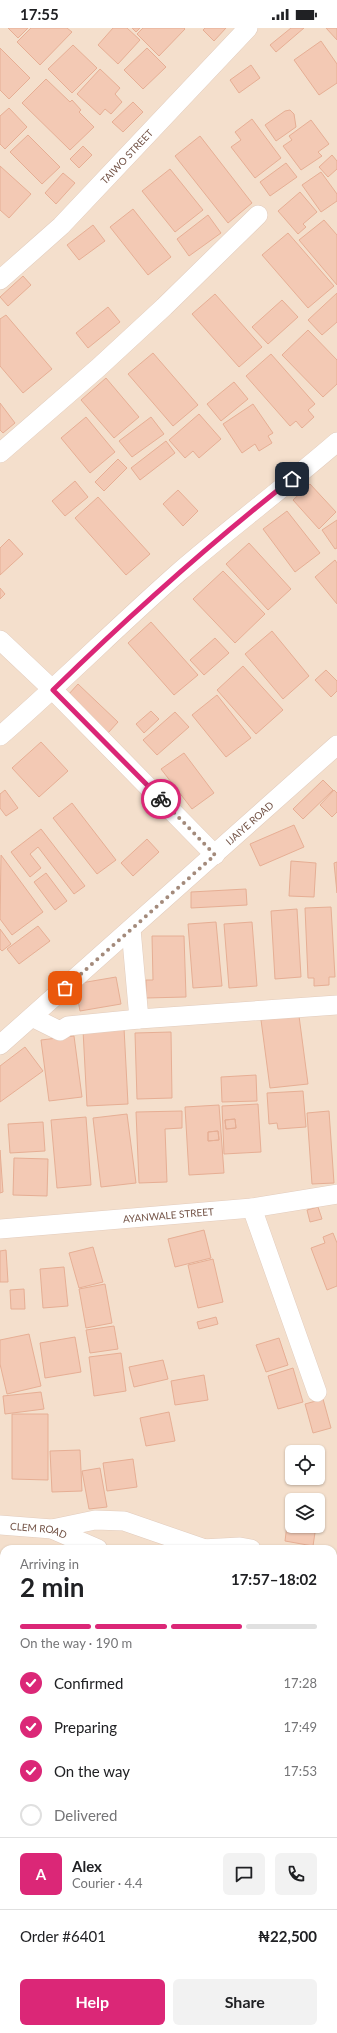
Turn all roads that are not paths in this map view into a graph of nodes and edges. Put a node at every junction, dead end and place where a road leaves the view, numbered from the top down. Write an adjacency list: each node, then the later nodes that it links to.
1 (248, 28): 3 (street, TAIWO STREET)
2 (258, 215): 5 (street)
3 (0, 280)
4 (337, 442): 7 (street)
5 (0, 453)
6 (0, 640): 7 (street)
7 (53, 690): 8 (street); 10 (street)
8 (0, 736)
9 (337, 745): 10 (street, IJAIYE ROAD)
10 (215, 855): 11 (street, IJAIYE ROAD)
11 (131, 929): 13 (street, IJAIYE ROAD); 14 (street)
12 (337, 1005): 14 (street)
13 (32, 1016): 14 (street); 15 (street, IJAIYE ROAD)
14 (139, 1019)
15 (0, 1045)
16 (337, 1194): 17 (street, AYANWALE STREET)
17 (252, 1208): 18 (street, AYANWALE STREET); 19 (street)
18 (0, 1229)
19 (317, 1392)
20 (0, 1525): 21 (street, CLEM ROAD)
21 (52, 1529): 22 (street, CLEM ROAD); 23 (street)
22 (89, 1545)
23 (193, 1545)

